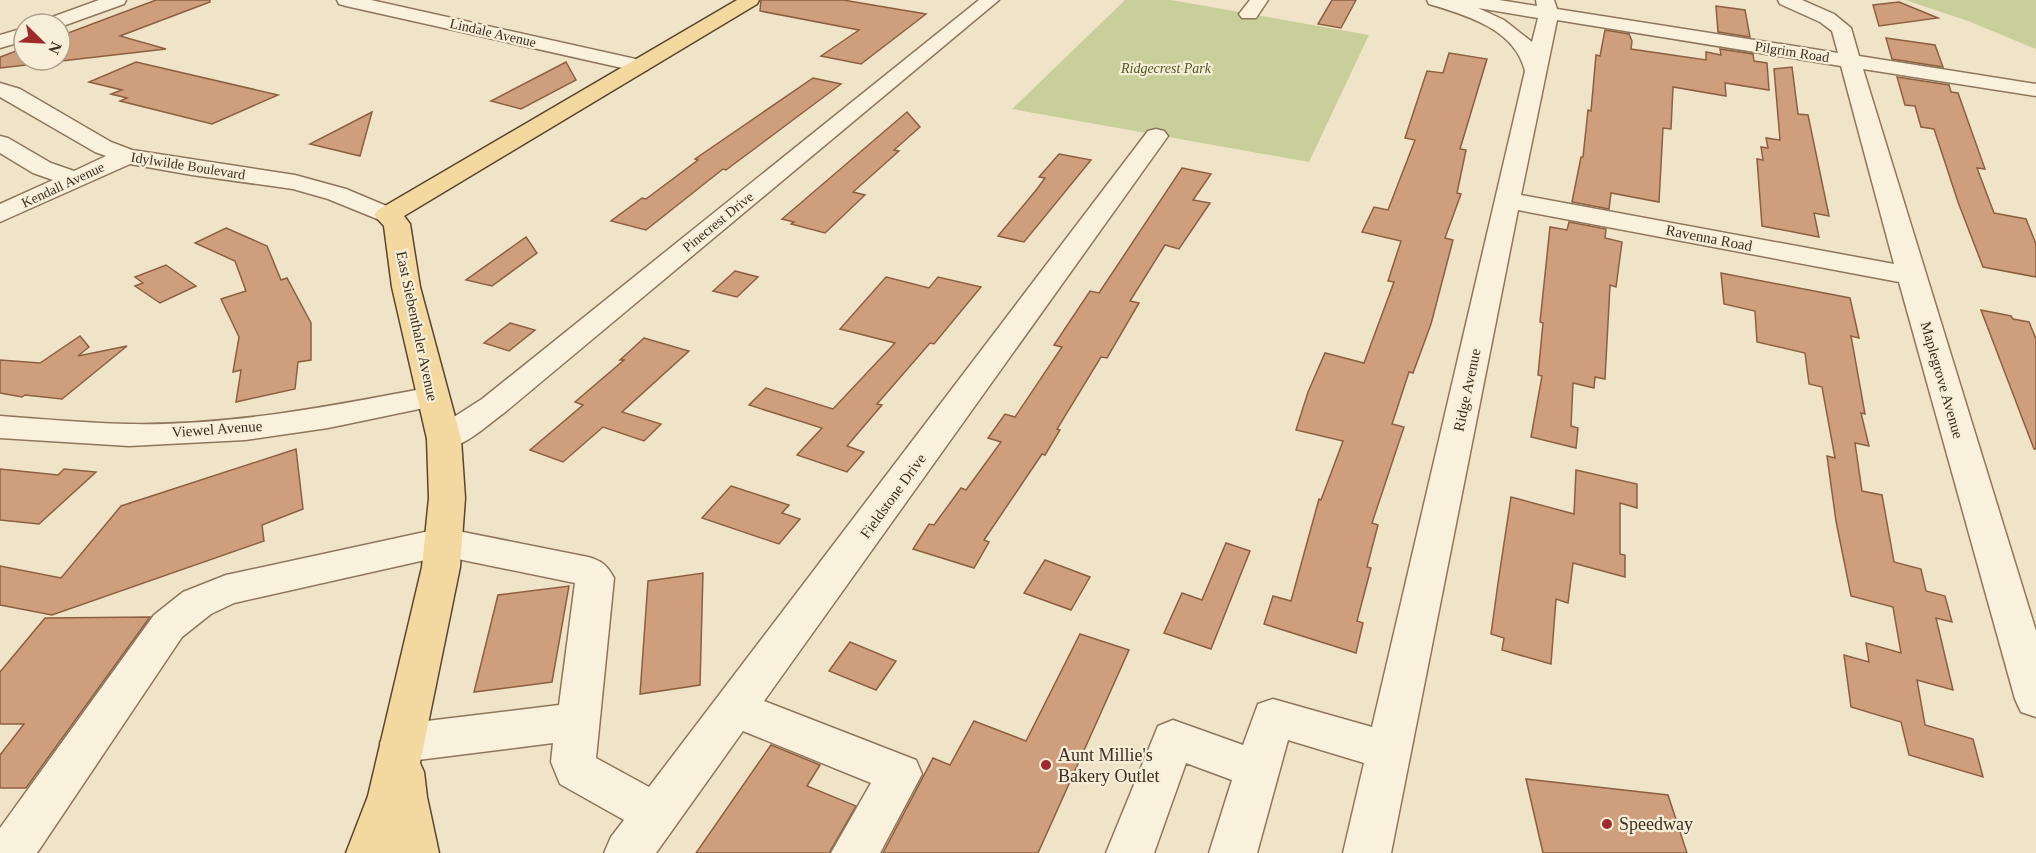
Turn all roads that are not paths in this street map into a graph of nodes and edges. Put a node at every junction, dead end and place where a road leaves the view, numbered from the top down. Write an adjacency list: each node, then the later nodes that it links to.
1 (117, 0): 9 (street)
2 (346, 0): 11 (street, Lindale Avenue)
3 (750, 0): 11 (main road)
4 (990, 0): 25 (street, Pinecrest Drive)
5 (1436, 0): 12 (street)
6 (1462, 0): 8 (street)
7 (1787, 0): 10 (street, Maplegrove Avenue)
8 (1547, 7): 10 (street, Pilgrim Road); 12 (street, Ridge Avenue)
9 (72, 16)
10 (1850, 61): 14 (street, Pilgrim Road); 22 (street, Maplegrove Avenue)
11 (640, 66): 21 (main road)
12 (1535, 71): 19 (street, Ridge Avenue)
13 (0, 89): 17 (street, Idylwilde Boulevard)
14 (2036, 90)
15 (1156, 136): 28 (street, Fieldstone Drive)
16 (0, 143): 18 (street)
17 (127, 156): 18 (street, Kendall Avenue); 21 (street, Idylwilde Boulevard)
18 (73, 178): 20 (street, Kendall Avenue)
19 (1507, 200): 22 (street, Ravenna Road); 31 (street, Ridge Avenue)
20 (0, 214)
21 (387, 215): 23 (main road, East Siebenthaler Avenue)
22 (1911, 276): 27 (street, Maplegrove Avenue)
23 (432, 397): 24 (street, Viewel Avenue); 25 (main road, East Siebenthaler Avenue)
24 (0, 427)
25 (444, 439): 26 (main road, East Siebenthaler Avenue)
26 (443, 542): 29 (street); 30 (main road, East Siebenthaler Avenue); 34 (street)
27 (2036, 699)
28 (736, 709): 33 (street, Fieldstone Drive); 37 (street)
29 (579, 721): 30 (street); 33 (street)
30 (402, 747): 35 (main road, East Siebenthaler Avenue); 36 (main road)
31 (1389, 751): 32 (street); 40 (street, Ridge Avenue)
32 (1258, 770): 38 (street); 39 (street)
33 (638, 843)
34 (10, 853)
35 (370, 853)
36 (415, 853)
37 (855, 853)
38 (1130, 853)
39 (1233, 853)
40 (1367, 853)

